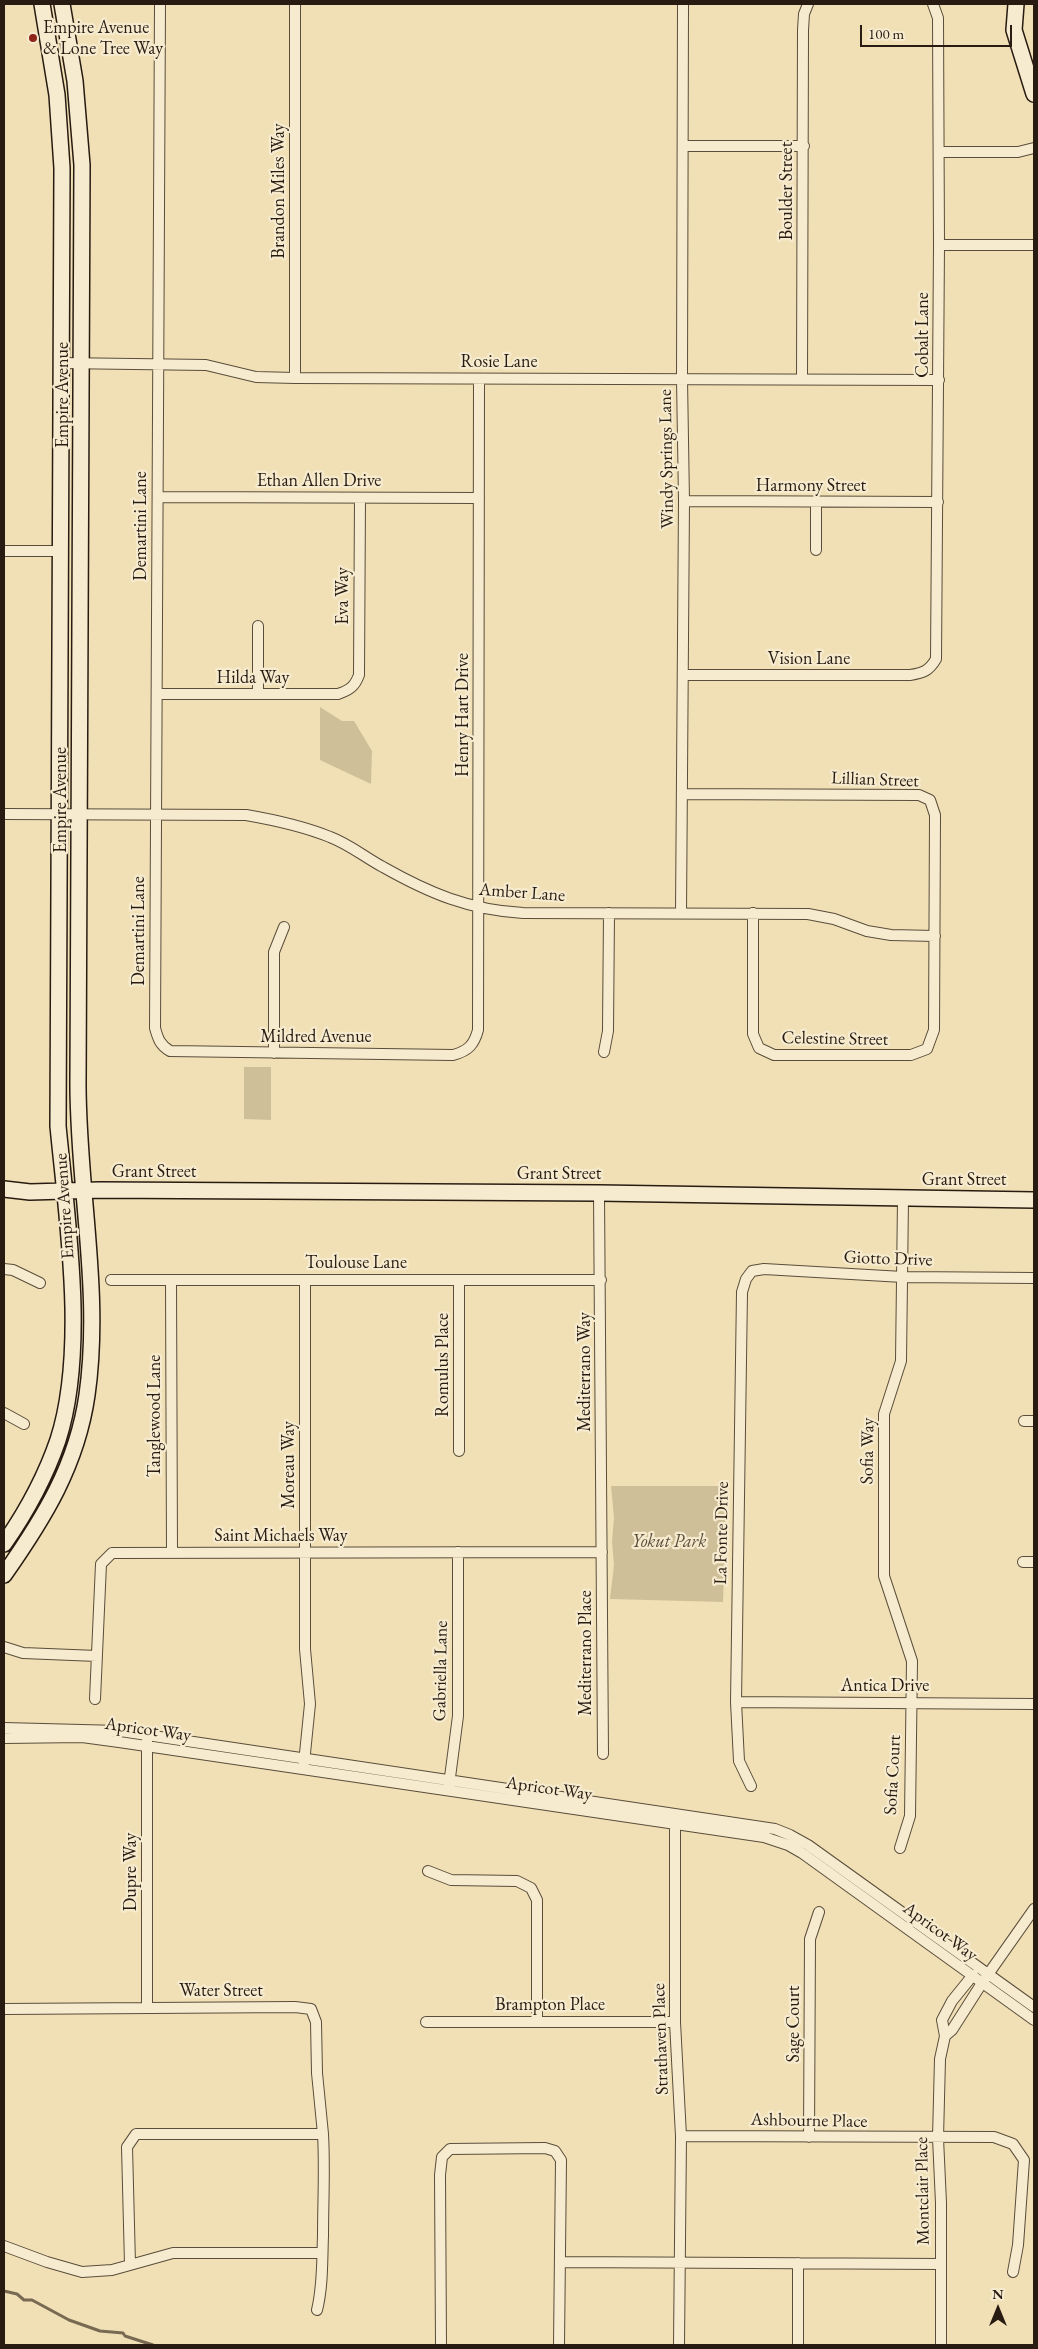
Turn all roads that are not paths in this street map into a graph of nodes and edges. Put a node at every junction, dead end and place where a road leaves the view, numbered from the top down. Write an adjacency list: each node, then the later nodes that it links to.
1 (42, 4): 16 (street, Empire Avenue)
2 (62, 4): 17 (street, Empire Avenue)
3 (160, 4): 18 (street, Demartini Lane)
4 (295, 4): 19 (street, Brandon Miles Way)
5 (683, 4): 10 (street, Windy Springs Lane)
6 (808, 4): 11 (street, Boulder Street)
7 (933, 4): 13 (street, Cobalt Lane)
8 (1016, 4): 9 (street)
9 (1034, 94)
10 (684, 146): 11 (street); 21 (street, Windy Springs Lane)
11 (804, 146): 22 (street, Boulder Street)
12 (1034, 148): 13 (street)
13 (939, 152): 14 (street, Cobalt Lane)
14 (939, 245): 15 (street); 23 (street, Cobalt Lane)
15 (1034, 245)
16 (61, 363): 17 (street, Rosie Lane); 32 (street, Empire Avenue)
17 (81, 363): 18 (street, Rosie Lane); 42 (street, Empire Avenue)
18 (158, 363): 19 (street, Rosie Lane); 24 (street, Demartini Lane)
19 (295, 378): 20 (street, Rosie Lane)
20 (479, 378): 21 (street, Rosie Lane); 26 (street, Henry Hart Drive)
21 (682, 379): 22 (street, Rosie Lane); 27 (street, Windy Springs Lane)
22 (802, 379): 23 (street, Rosie Lane)
23 (939, 380): 29 (street, Cobalt Lane)
24 (158, 497): 25 (street, Ethan Allen Drive); 37 (street, Demartini Lane)
25 (360, 498): 26 (street, Ethan Allen Drive); 36 (street, Eva Way)
26 (479, 498): 44 (street, Henry Hart Drive)
27 (684, 501): 28 (street, Harmony Street); 35 (street, Windy Springs Lane)
28 (816, 502): 29 (street, Harmony Street); 30 (street)
29 (938, 502): 34 (street, Cobalt Lane)
30 (816, 550)
31 (4, 551): 32 (street)
32 (61, 551): 41 (street, Empire Avenue)
33 (258, 626): 38 (street)
34 (932, 667): 35 (street, Vision Lane)
35 (684, 675): 39 (street, Windy Springs Lane)
36 (349, 691): 38 (street, Hilda Way)
37 (157, 694): 38 (street, Hilda Way); 43 (street, Demartini Lane)
38 (258, 694)
39 (682, 794): 46 (street, Windy Springs Lane); 49 (street, Lillian Street)
40 (4, 814): 41 (street, Amber Lane)
41 (60, 814): 42 (street, Amber Lane); 56 (street, Empire Avenue)
42 (80, 814): 43 (street, Amber Lane); 57 (street, Empire Avenue)
43 (156, 814): 44 (street, Amber Lane); 50 (street, Demartini Lane)
44 (478, 907): 45 (street, Amber Lane); 51 (street, Henry Hart Drive)
45 (609, 913): 46 (street, Amber Lane); 53 (street)
46 (681, 913): 47 (street, Amber Lane)
47 (753, 913): 49 (street, Amber Lane); 52 (street, Celestine Street)
48 (284, 927): 54 (street)
49 (935, 936): 52 (street, Lillian Street)
50 (163, 1047): 54 (street, Mildred Avenue)
51 (470, 1049): 54 (street, Mildred Avenue)
52 (927, 1049)
53 (604, 1052)
54 (274, 1053)
55 (4, 1190): 56 (street)
56 (64, 1190): 57 (street, Grant Street); 74 (street, Empire Avenue)
57 (84, 1190): 58 (street, Grant Street); 81 (street, Empire Avenue)
58 (600, 1193): 59 (street, Grant Street); 69 (street, Mediterrano Way)
59 (903, 1199): 60 (street, Grant Street); 62 (street, Sofia Way)
60 (1034, 1200)
61 (4, 1269): 70 (street)
62 (903, 1277): 63 (street, Giotto Drive); 64 (street, Giotto Drive); 86 (street, Sofia Way)
63 (1034, 1278)
64 (746, 1279): 85 (street, La Fonte Drive)
65 (111, 1280): 66 (street, Toulouse Lane)
66 (171, 1280): 67 (street, Toulouse Lane); 75 (street, Tanglewood Lane)
67 (305, 1280): 68 (street, Toulouse Lane); 76 (street, Moreau Way)
68 (459, 1280): 69 (street, Toulouse Lane); 73 (street, Romulus Place)
69 (600, 1280): 78 (street, Mediterrano Way)
70 (40, 1283)
71 (4, 1413): 72 (street)
72 (24, 1424)
73 (459, 1451)
74 (4, 1544)
75 (172, 1552): 76 (street, Saint Michaels Way); 83 (street, Saint Michaels Way)
76 (305, 1552): 77 (street, Saint Michaels Way); 92 (street, Moreau Way)
77 (458, 1552): 78 (street, Saint Michaels Way); 94 (street, Gabriella Lane)
78 (602, 1552): 91 (street, Mediterrano Place)
79 (1023, 1562): 80 (street)
80 (1034, 1562)
81 (4, 1575)
82 (4, 1647): 83 (street)
83 (97, 1656): 84 (street, Saint Michaels Way)
84 (95, 1699)
85 (736, 1702): 86 (street, Antica Drive); 95 (street, La Fonte Drive)
86 (912, 1702): 87 (street, Antica Drive); 97 (street, Sofia Court)
87 (1034, 1704)
88 (4, 1728): 90 (street, Apricot Way)
89 (4, 1738): 90 (street, Apricot Way)
90 (147, 1741): 92 (street, Apricot Way); 93 (street, Apricot Way); 104 (street, Dupre Way)
91 (602, 1754)
92 (305, 1758): 93 (street, Moreau Way); 94 (street, Apricot Way)
93 (304, 1769): 94 (street, Apricot Way)
94 (449, 1786): 96 (street, Apricot Way)
95 (751, 1786)
96 (675, 1819): 101 (street, Apricot Way); 102 (street, Apricot Way); 109 (street, Strathaven Place)
97 (900, 1848)
98 (428, 1871): 108 (street)
99 (1034, 1909): 102 (street, Montclair Place)
100 (819, 1912): 113 (street, Sage Court)
101 (973, 1975): 102 (street, Apricot Way); 110 (street, Montclair Place)
102 (985, 1978): 103 (street, Apricot Way); 106 (street, Apricot Way); 110 (street, Montclair Place)
103 (1034, 2007)
104 (147, 2008): 105 (street, Water Street); 111 (street, Water Street)
105 (4, 2009)
106 (1034, 2020)
107 (426, 2022): 108 (street, Brampton Place)
108 (537, 2022): 109 (street, Brampton Place)
109 (675, 2022): 112 (street, Strathaven Place)
110 (945, 2036): 114 (street, Montclair Place)
111 (323, 2134): 116 (street); 119 (street)
112 (680, 2136): 113 (street, Ashbourne Place); 117 (street, Strathaven Place)
113 (809, 2137): 114 (street, Ashbourne Place)
114 (938, 2138): 121 (street, Montclair Place); 122 (street, Ashbourne Place)
115 (4, 2246): 119 (street)
116 (322, 2253): 119 (street); 123 (street)
117 (679, 2261): 118 (street); 120 (street); 126 (street, Strathaven Place)
118 (560, 2262): 124 (street); 125 (street)
119 (130, 2264)
120 (798, 2264): 121 (street); 127 (street)
121 (941, 2264): 128 (street, Montclair Place)
122 (1013, 2272)
123 (317, 2310)
124 (441, 2345)
125 (559, 2345)
126 (678, 2345)
127 (798, 2345)
128 (941, 2345)

